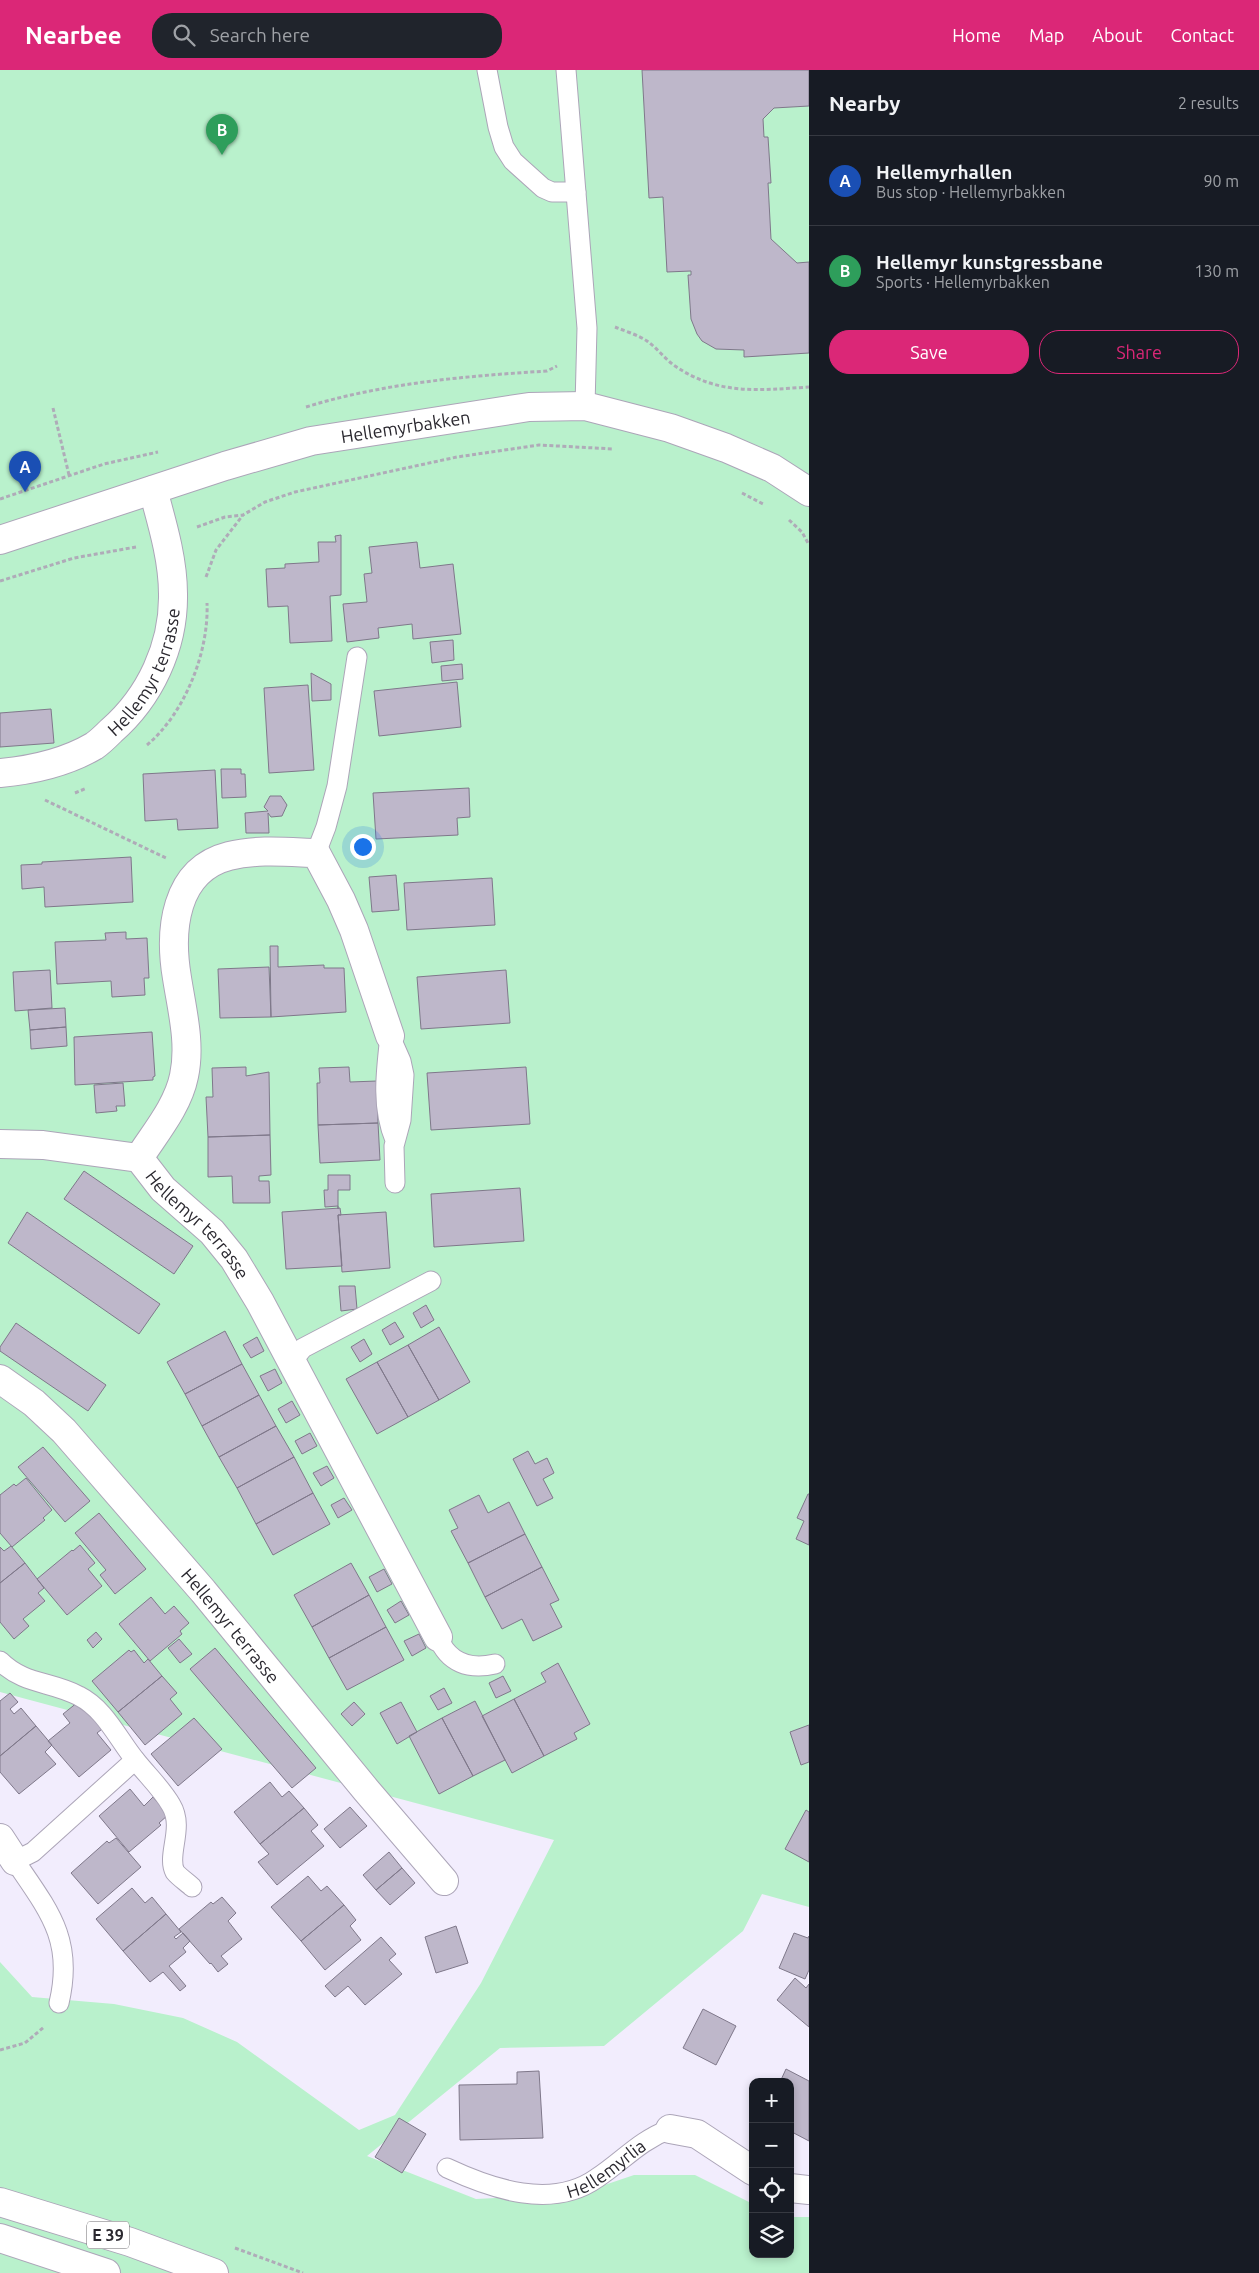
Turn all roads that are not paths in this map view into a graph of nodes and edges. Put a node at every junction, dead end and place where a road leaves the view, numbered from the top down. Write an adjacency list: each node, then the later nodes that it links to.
1 (487, 70): 3 (lane)
2 (566, 70): 3 (lane)
3 (576, 192): 4 (lane)
4 (585, 406): 5 (main road, Hellemyrbakken); 6 (main road, Hellemyrbakken)
5 (153, 490): 7 (main road, Hellemyrbakken); 9 (main road, Hellemyr terrasse)
6 (809, 492)
7 (0, 540)
8 (357, 657): 10 (lane)
9 (0, 773)
10 (316, 852): 11 (main road); 13 (main road, Hellemyr terrasse)
11 (390, 1036): 14 (lane)
12 (0, 1144): 13 (main road, Hellemyr terrasse)
13 (139, 1158): 16 (main road, Hellemyr terrasse)
14 (395, 1182)
15 (431, 1281): 16 (lane)
16 (292, 1363): 18 (main road, Hellemyr terrasse)
17 (1, 1383): 24 (main road, Hellemyr terrasse)
18 (438, 1637): 20 (lane)
19 (0, 1661): 21 (lane)
20 (495, 1664)
21 (135, 1760): 23 (lane); 25 (lane)
22 (0, 1838): 23 (main road)
23 (15, 1861): 26 (lane)
24 (444, 1881)
25 (192, 1887)
26 (59, 2003)
27 (670, 2129): 28 (lane, Hellemyrlia); 29 (main road, Hellemyrlia)
28 (447, 2168)
29 (749, 2168)
30 (794, 2188): 31 (main road)
31 (809, 2190)
32 (0, 2202): 35 (main road, E 39)
33 (0, 2238): 34 (main road, E 39)
34 (106, 2273)
35 (214, 2273)

